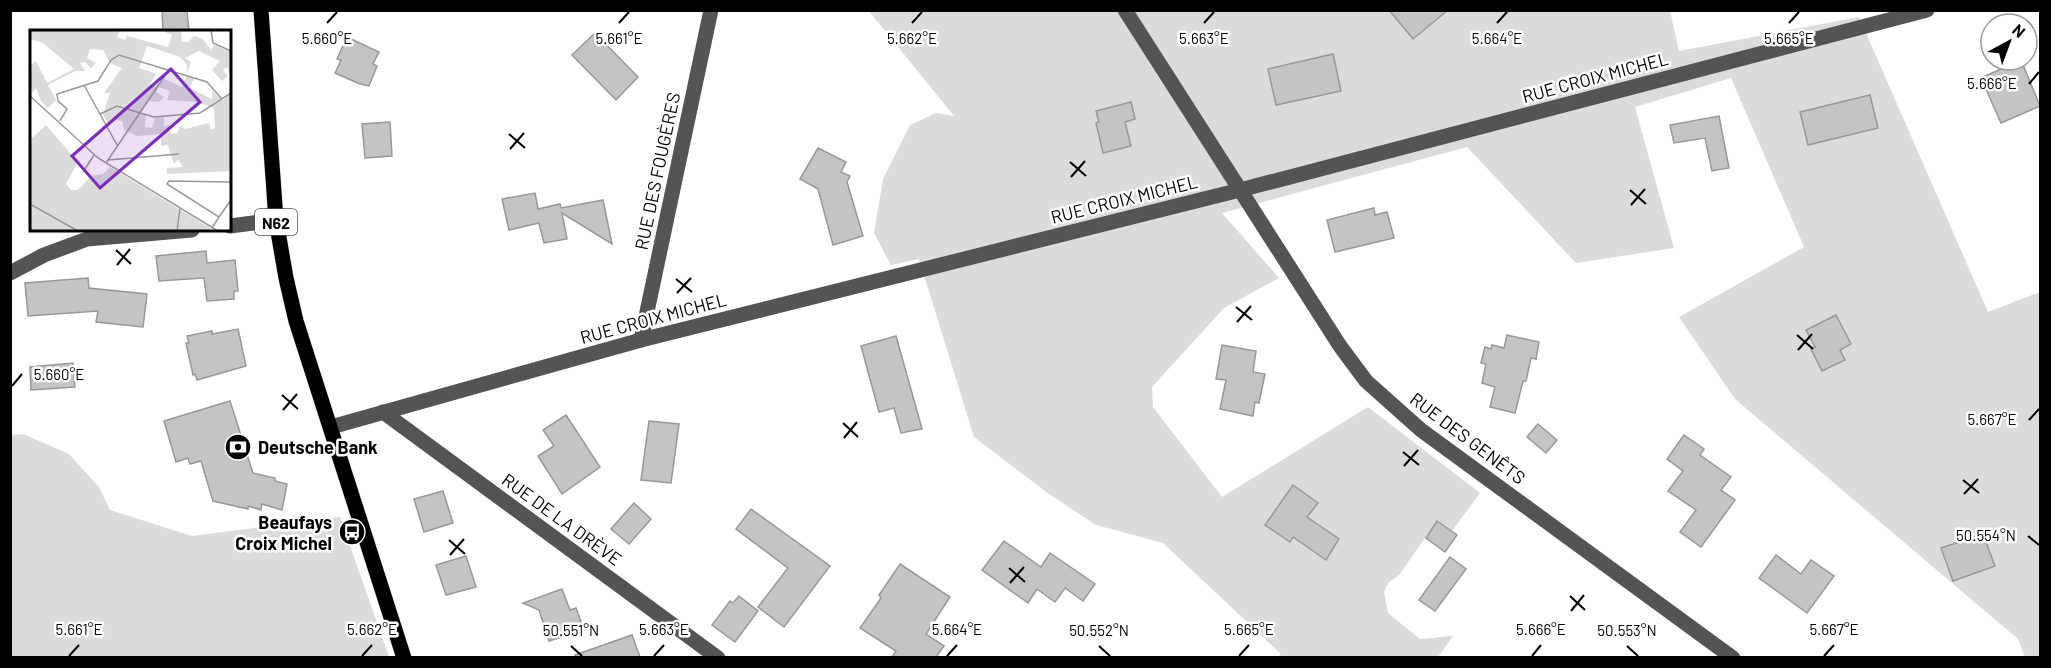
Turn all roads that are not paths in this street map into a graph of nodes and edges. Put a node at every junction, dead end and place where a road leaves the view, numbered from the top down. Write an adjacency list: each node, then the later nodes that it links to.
1 (261, 10): 6 (main road, N62)
2 (711, 10): 10 (street, RUE DES FOUGÈRES)
3 (1125, 10): 5 (street, RUE DES GENÊTS)
4 (1927, 10): 5 (street, RUE CROIX MICHEL)
5 (1240, 190): 10 (street, RUE CROIX MICHEL); 15 (street, RUE DES GENÊTS)
6 (276, 220): 7 (street); 12 (main road, N62)
7 (231, 226)
8 (180, 231): 9 (street)
9 (10, 273)
10 (641, 340): 11 (street, RUE CROIX MICHEL)
11 (383, 412): 12 (street, RUE CROIX MICHEL); 14 (street, RUE DE LA DRÈVE)
12 (331, 427): 13 (main road, N62)
13 (404, 657)
14 (718, 657)
15 (1733, 657)

